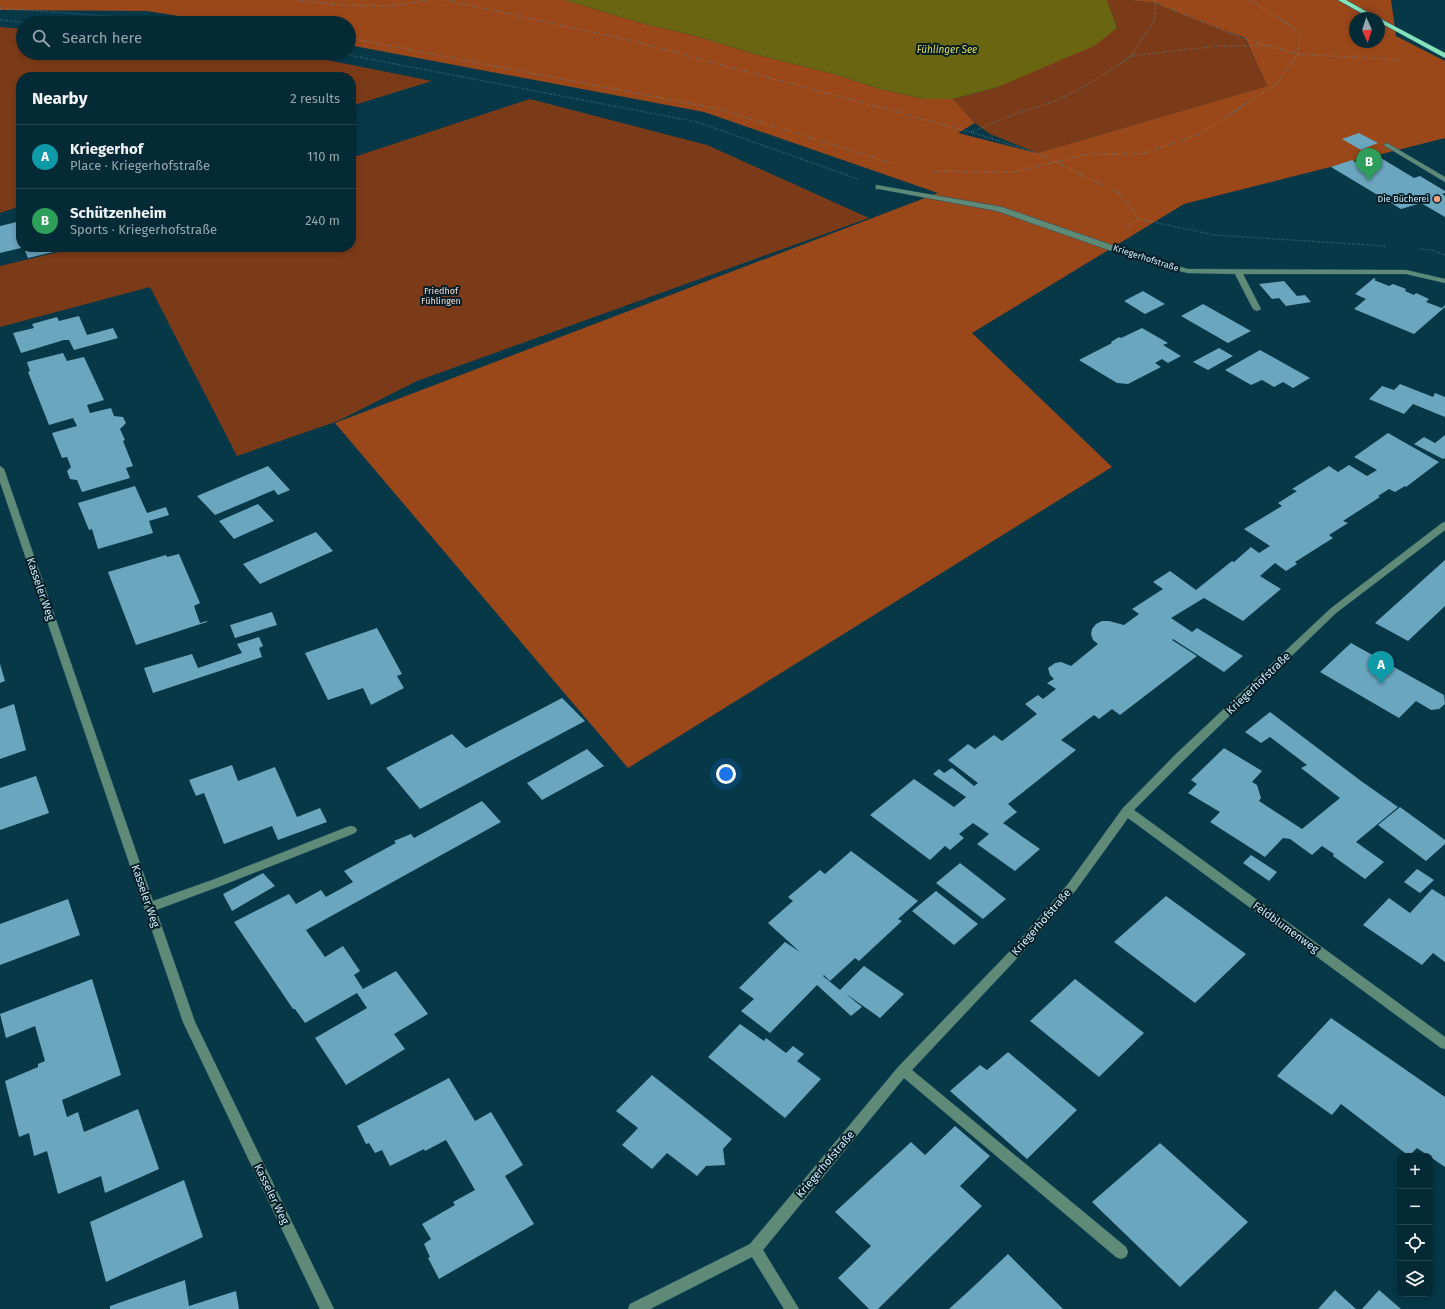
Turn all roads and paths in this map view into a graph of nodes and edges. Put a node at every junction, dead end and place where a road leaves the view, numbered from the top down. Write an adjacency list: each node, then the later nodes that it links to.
1 (295, 0): 2 (path)
2 (430, 0)
3 (445, 0): 20 (path)
4 (1155, 0): 7 (path)
5 (1250, 0): 16 (path)
6 (1341, 0): 9 (main road)
7 (1156, 3): 15 (path); 18 (path)
8 (0, 8): 10 (path)
9 (1363, 12)
10 (106, 16)
11 (0, 20): 12 (path)
12 (16, 22)
13 (1385, 23): 19 (main road)
14 (356, 39): 23 (path)
15 (1271, 46): 16 (path); 18 (path)
16 (1298, 54): 19 (path); 22 (path)
17 (356, 56): 26 (path)
18 (1131, 56): 20 (path)
19 (1444, 56)
20 (971, 132): 22 (path)
21 (1387, 146): 25 (street)
22 (1055, 161): 24 (path); 27 (path)
23 (896, 165)
24 (932, 171)
25 (1445, 180)
26 (879, 187): 28 (street, Kriegerhofstraße)
27 (1139, 219): 28 (path); 29 (path)
28 (1102, 243): 32 (street, Kriegerhofstraße)
29 (1386, 246)
30 (1417, 249): 31 (path)
31 (1445, 255)
32 (1238, 272): 33 (street, Kriegerhofstraße); 34 (street)
33 (1445, 281)
34 (1257, 309)
35 (0, 469): 39 (street, Kasseler Weg)
36 (1445, 525): 37 (street, Kriegerhofstraße)
37 (1127, 810): 40 (street, Feldblumenweg); 41 (street, Kriegerhofstraße)
38 (351, 830): 39 (street)
39 (150, 907): 44 (street, Kasseler Weg)
40 (1445, 1044)
41 (903, 1070): 42 (street, Kriegerhofstraße); 43 (street)
42 (755, 1249): 45 (street, Kriegerhofstraße); 46 (street)
43 (1121, 1252)
44 (328, 1309)
45 (635, 1309)
46 (792, 1309)

